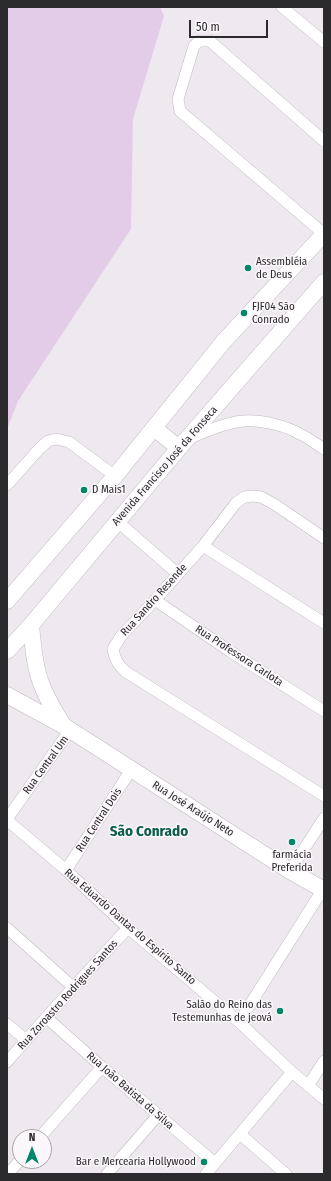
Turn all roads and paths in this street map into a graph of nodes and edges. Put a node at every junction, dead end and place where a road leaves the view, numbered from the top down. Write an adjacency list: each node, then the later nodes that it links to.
1 (282, 7): 2 (street)
2 (324, 42)
3 (324, 141): 4 (street)
4 (324, 234): 6 (main road)
5 (324, 282): 7 (main road, Avenida Francisco José da Fonseca)
6 (154, 428): 7 (main road); 9 (main road)
7 (184, 443): 8 (street); 11 (main road, Avenida Francisco José da Fonseca)
8 (324, 449)
9 (115, 476): 10 (street); 16 (main road)
10 (7, 485)
11 (118, 522): 14 (street); 18 (main road, Avenida Francisco José da Fonseca)
12 (324, 538): 13 (street, Rua Sandro Resende)
13 (203, 546): 14 (street, Rua Sandro Resende); 17 (street)
14 (178, 574): 15 (street, Rua Sandro Resende)
15 (155, 600): 21 (street, Rua Professora Carlota); 24 (street, Rua Sandro Resende)
16 (7, 601)
17 (324, 623)
18 (31, 625): 19 (main road, Avenida Francisco José da Fonseca); 22 (main road)
19 (7, 651)
20 (7, 695): 22 (main road, Rua José Araújo Neto)
21 (324, 711)
22 (67, 728): 23 (main road, Rua José Araújo Neto); 26 (street, Rua Central Um)
23 (131, 770): 27 (street, Rua Central Dois); 28 (main road, Rua José Araújo Neto)
24 (324, 796)
25 (324, 818): 28 (street)
26 (7, 819): 27 (street, Rua Eduardo Dantas do Espírito Santo)
27 (66, 870): 31 (street, Rua Eduardo Dantas do Espírito Santo)
28 (290, 871): 29 (main road, Rua José Araújo Neto)
29 (323, 890): 34 (street)
30 (7, 928): 32 (street)
31 (128, 928): 32 (street, Rua Zoroastro Rodrigues Santos); 34 (street, Rua Eduardo Dantas do Espírito Santo)
32 (73, 987): 33 (street, Rua Zoroastro Rodrigues Santos)
33 (47, 1018): 36 (street, Rua Zoroastro Rodrigues Santos); 39 (street, Rua João Batista da Silva)
34 (239, 1022): 40 (street, Rua Eduardo Dantas do Espírito Santo)
35 (7, 1024): 36 (street)
36 (26, 1040): 38 (street, Rua Zoroastro Rodrigues Santos)
37 (324, 1061): 41 (street)
38 (7, 1062)
39 (102, 1067): 43 (street, Rua João Batista da Silva); 44 (street)
40 (292, 1072): 41 (street, Rua Eduardo Dantas do Espírito Santo); 45 (street)
41 (308, 1086): 42 (street, Rua Eduardo Dantas do Espírito Santo)
42 (324, 1099)
43 (158, 1115): 46 (street, Rua João Batista da Silva); 47 (street)
44 (47, 1129)
45 (240, 1134): 46 (street); 49 (street)
46 (215, 1163): 48 (street)
47 (107, 1174)
48 (206, 1174)
49 (286, 1174)

